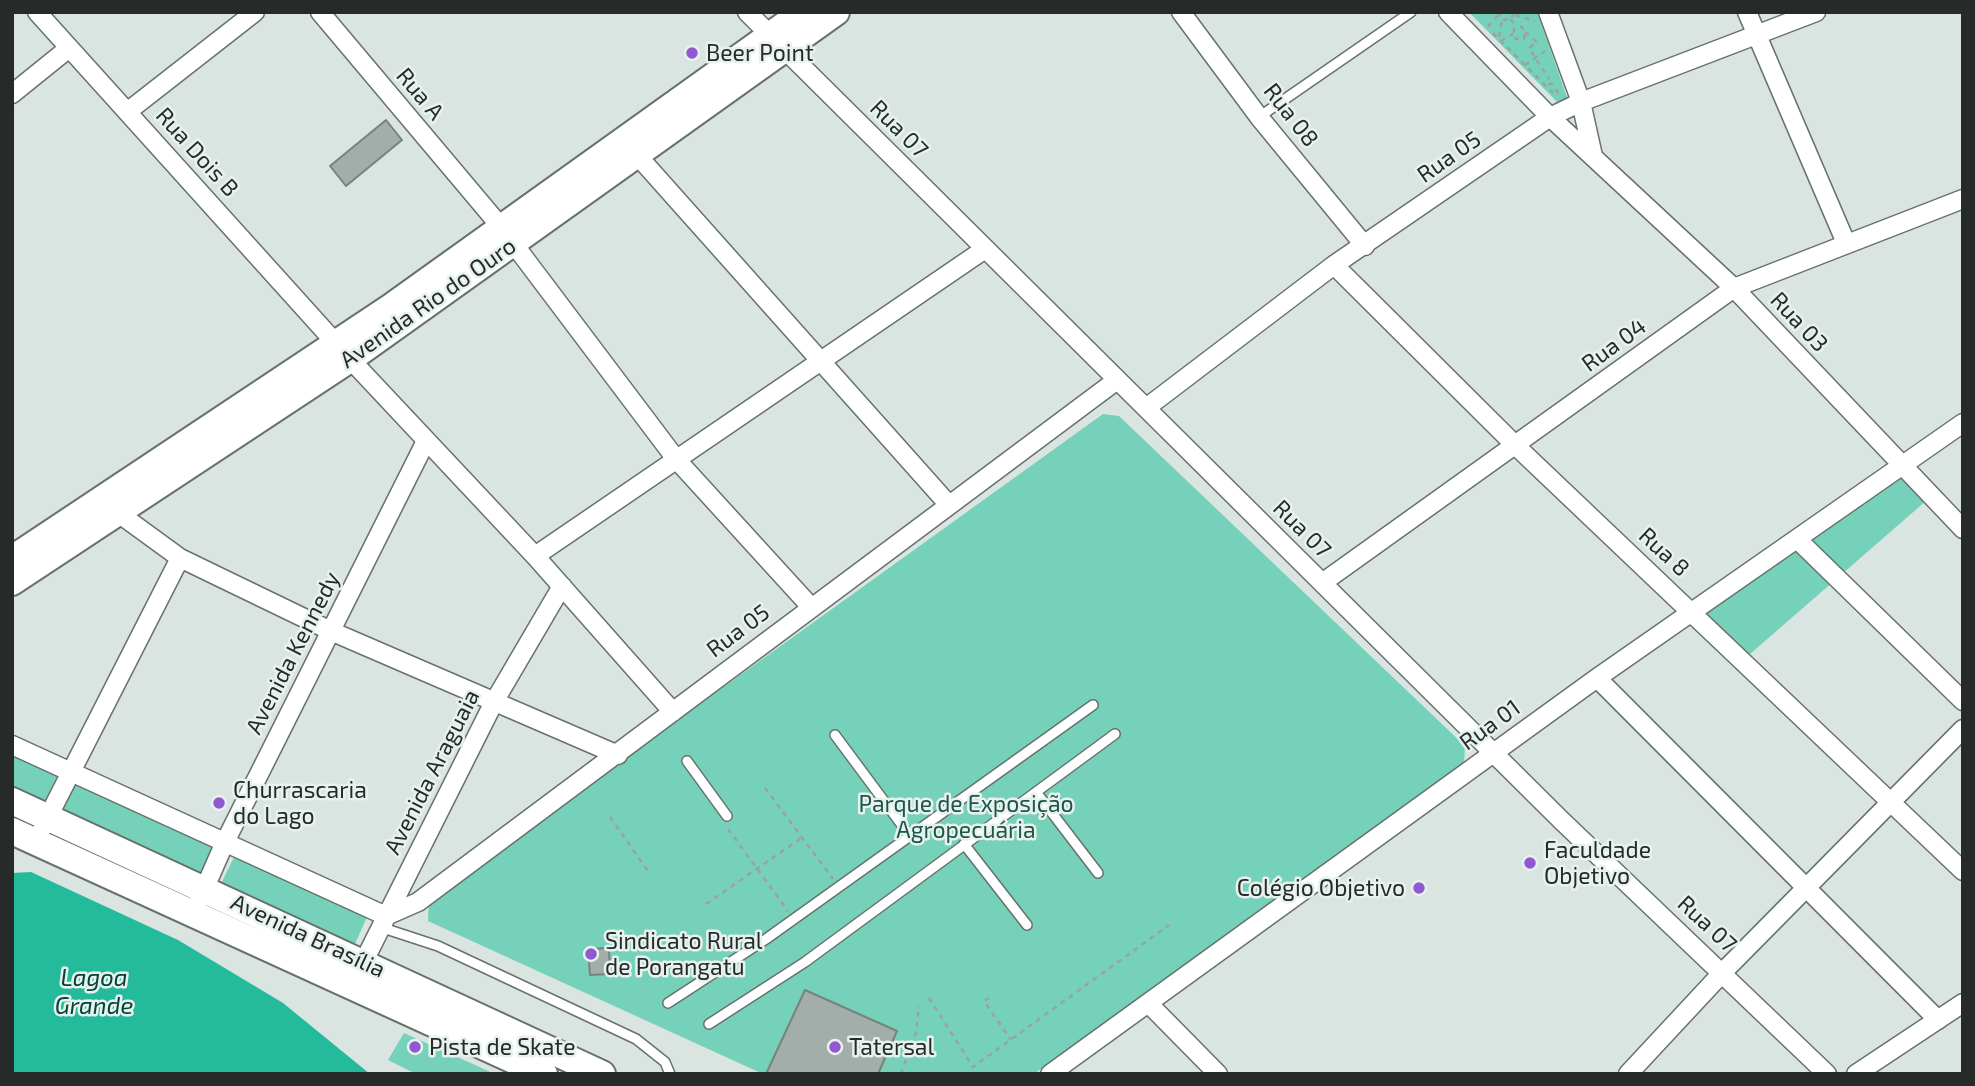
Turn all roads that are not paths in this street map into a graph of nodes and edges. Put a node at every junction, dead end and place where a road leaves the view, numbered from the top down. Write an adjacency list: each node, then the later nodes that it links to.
1 (37, 12): 14 (street, Rua Dois B)
2 (255, 12): 17 (street)
3 (320, 12): 24 (street, Rua A)
4 (747, 12): 13 (street, Rua 07)
5 (1181, 12): 18 (street, Rua 08)
6 (1411, 12): 18 (lane)
7 (1448, 12): 19 (street, Rua 03)
8 (1748, 12): 12 (street)
9 (1816, 12): 12 (street, Rua 05)
10 (817, 15): 13 (main road, Avenida Rio do Ouro)
11 (1543, 17): 16 (street)
12 (1756, 37): 16 (street, Rua 05); 25 (street)
13 (778, 42): 20 (main road, Avenida Rio do Ouro); 27 (street, Rua 07)
14 (69, 48): 15 (street); 17 (street, Rua Dois B)
15 (12, 94)
16 (1567, 100): 19 (street, Rua 05); 22 (street)
17 (127, 112): 30 (street, Rua Dois B)
18 (1259, 117): 26 (street, Rua 08)
19 (1550, 117): 22 (street, Rua 03); 26 (street, Rua 05)
20 (663, 124): 21 (main road, Avenida Rio do Ouro); 24 (main road, Avenida Rio do Ouro)
21 (637, 155): 24 (main road, Avenida Rio do Ouro); 31 (street)
22 (1593, 156): 29 (street, Rua 03)
23 (1963, 200): 25 (street, Rua 04)
24 (499, 226): 30 (main road, Avenida Rio do Ouro); 37 (street, Rua A)
25 (1846, 243): 29 (street, Rua 04)
26 (1365, 246): 28 (street, Rua 05)
27 (985, 249): 31 (street); 32 (street, Rua 07)
28 (1334, 265): 33 (street, Rua 05); 36 (street, Rua 8)
29 (1734, 288): 36 (street, Rua 04); 38 (street, Rua 03)
30 (335, 342): 35 (street, Rua Dois B); 40 (main road, Avenida Rio do Ouro)
31 (820, 359): 37 (street); 39 (street)
32 (1117, 380): 33 (street, Rua 07); 39 (street, Rua 05)
33 (1146, 408): 47 (street, Rua 07)
34 (1963, 423): 38 (street, Rua 01)
35 (426, 441): 43 (street, Rua Dois B); 51 (street, Avenida Kennedy)
36 (1516, 446): 47 (street, Rua 04); 50 (street, Rua 8)
37 (676, 459): 43 (street); 49 (street, Rua A)
38 (1901, 466): 41 (street, Rua 03); 42 (street, Rua 01)
39 (949, 505): 49 (street, Rua 05)
40 (110, 506): 44 (street); 45 (main road, Avenida Rio do Ouro); 46 (main road, Avenida Rio do Ouro)
41 (1963, 529)
42 (1797, 539): 50 (street, Rua 01); 53 (street)
43 (535, 556): 48 (street, Rua Dois B)
44 (180, 558): 51 (street); 64 (street)
45 (12, 559)
46 (12, 582)
47 (1322, 583): 61 (street, Rua 07)
48 (562, 586): 54 (street, Avenida Araguaia); 56 (street, Rua Dois B)
49 (811, 607): 56 (street, Rua 05)
50 (1693, 614): 52 (street, Rua 01); 67 (street, Rua 8)
51 (332, 632): 54 (street); 72 (street, Avenida Kennedy)
52 (1597, 678): 61 (street, Rua 01); 77 (street)
53 (1963, 701)
54 (494, 702): 62 (street); 79 (street, Avenida Araguaia)
55 (1093, 705): 71 (lane)
56 (673, 712): 62 (street, Rua 05)
57 (1963, 729): 67 (street)
58 (1115, 734): 65 (lane)
59 (835, 735): 71 (lane)
60 (12, 745): 64 (street)
61 (1493, 753): 81 (street, Rua 07); 84 (street, Rua 01)
62 (618, 755): 79 (street, Rua 05)
63 (687, 761): 68 (lane)
64 (69, 772): 69 (street); 72 (street)
65 (1036, 792): 73 (lane); 75 (lane)
66 (12, 801): 69 (main road, Avenida Brasília)
67 (1891, 802): 74 (street, Rua 8); 77 (street)
68 (724, 818)
69 (42, 828): 70 (main road, Avenida Brasília); 76 (main road, Avenida Brasília); 78 (main road, Avenida Brasília)
70 (12, 831)
71 (910, 836): 83 (lane)
72 (225, 842): 76 (street, Avenida Kennedy); 79 (street)
73 (964, 844): 80 (lane); 87 (lane)
74 (1963, 871)
75 (1098, 873)
76 (205, 888): 78 (street, Avenida Kennedy); 82 (main road, Avenida Brasília)
77 (1806, 890): 81 (street); 86 (street)
78 (194, 913): 82 (main road, Avenida Brasília)
79 (383, 922): 82 (street, Avenida Araguaia); 90 (lane)
80 (1027, 925)
81 (1723, 972): 93 (street); 94 (street, Rua 07)
82 (358, 973): 88 (main road, Avenida Brasília); 89 (main road, Avenida Brasília)
83 (668, 1003)
84 (1148, 1003): 91 (street, Rua 01); 92 (street)
85 (1963, 1003): 86 (street)
86 (1938, 1020): 95 (street)
87 (709, 1024)
88 (588, 1071)
89 (544, 1074)
90 (670, 1074)
91 (1050, 1074)
92 (1218, 1074)
93 (1628, 1074)
94 (1827, 1074)
95 (1856, 1074)

